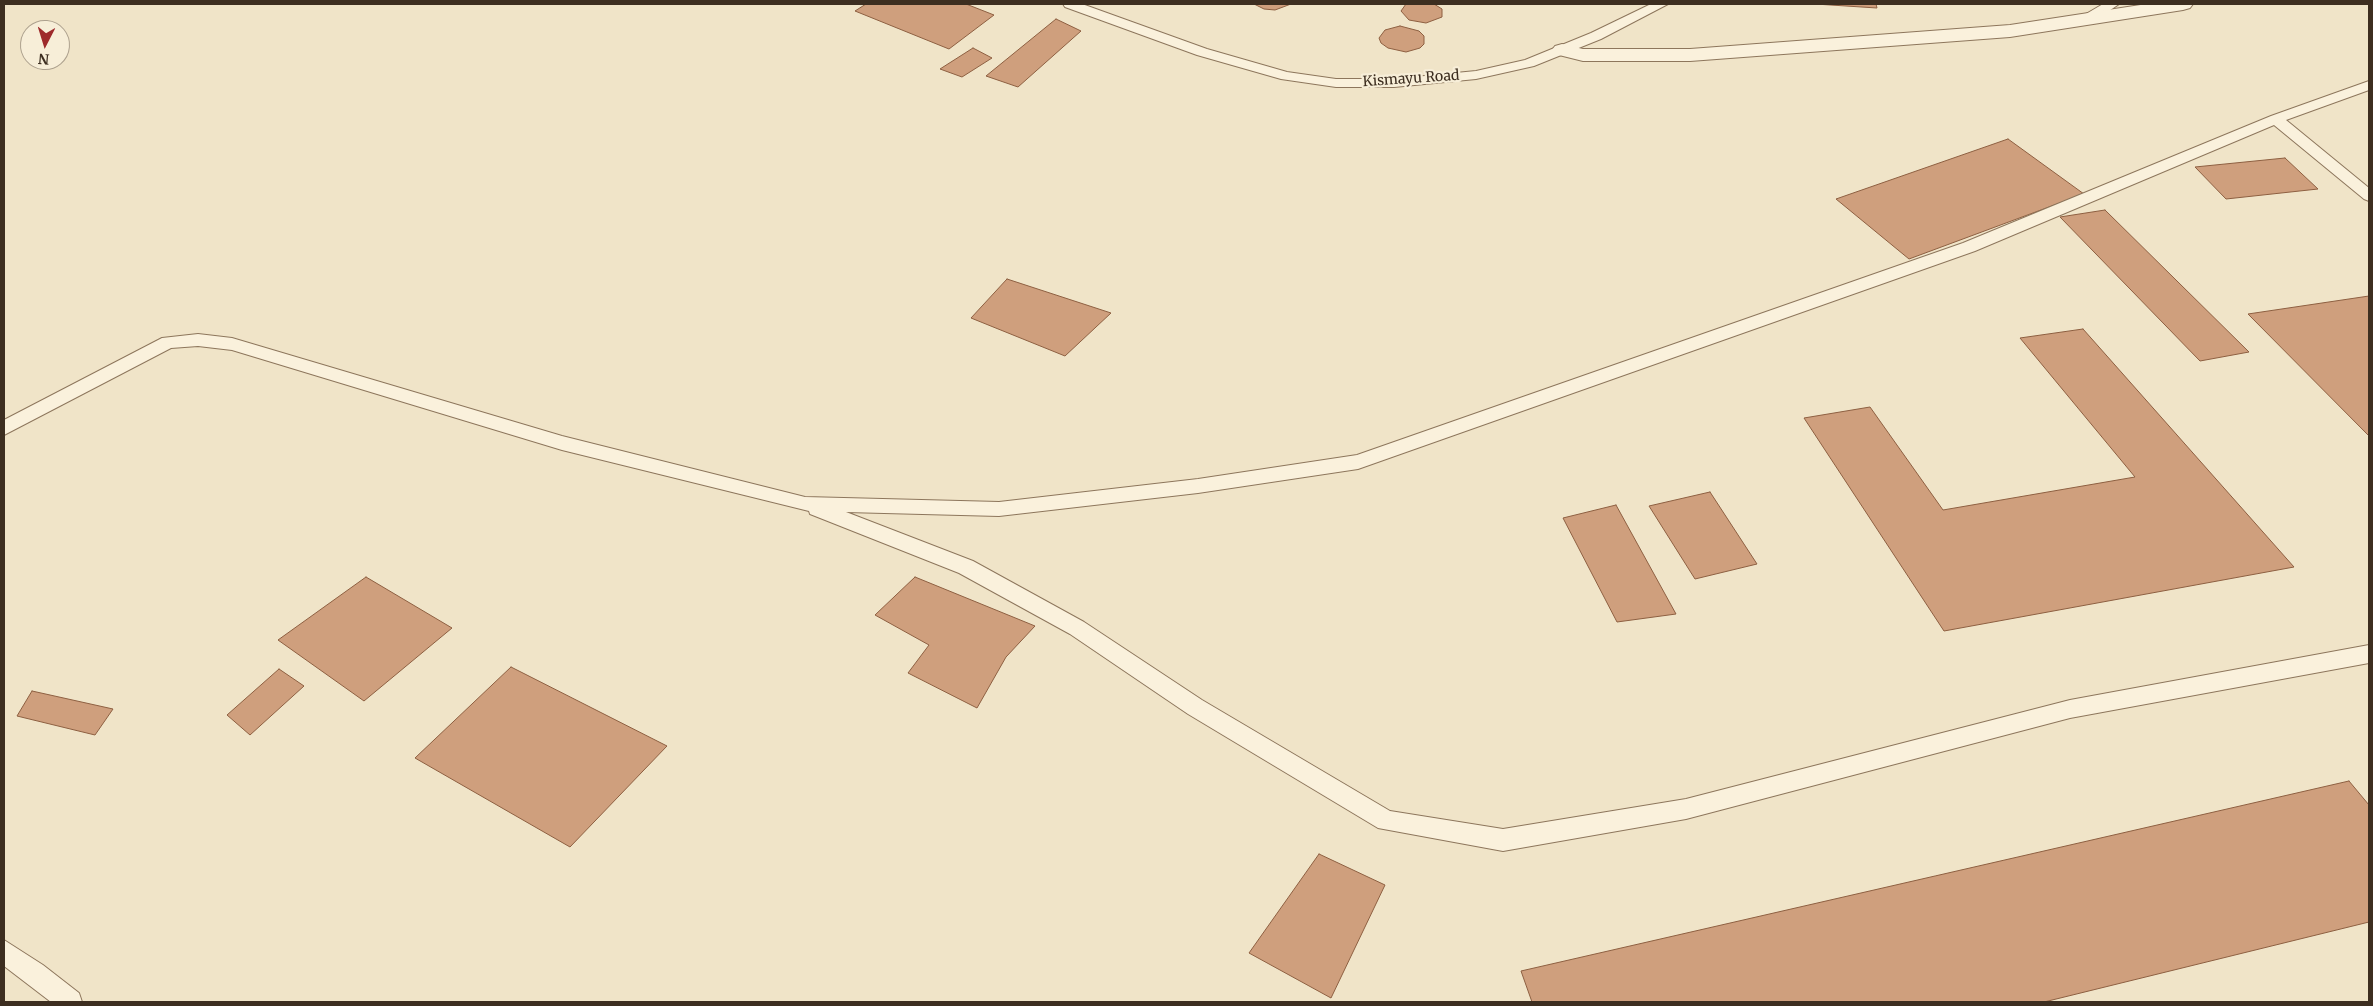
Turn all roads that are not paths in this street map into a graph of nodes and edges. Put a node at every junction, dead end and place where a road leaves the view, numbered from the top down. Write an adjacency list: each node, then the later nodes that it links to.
1 (1070, 4): 6 (lane, Kismayu Road)
2 (1661, 4): 6 (lane, Kismayu Road)
3 (2112, 4): 5 (lane)
4 (2183, 4): 5 (street)
5 (2091, 17): 6 (street)
6 (1562, 50)
7 (2369, 85): 8 (lane)
8 (2276, 119): 9 (lane); 11 (lane)
9 (2369, 196)
10 (4, 428): 11 (lane)
11 (805, 504): 12 (lane)
12 (2369, 654)
13 (4, 952): 14 (lane)
14 (70, 1002)

